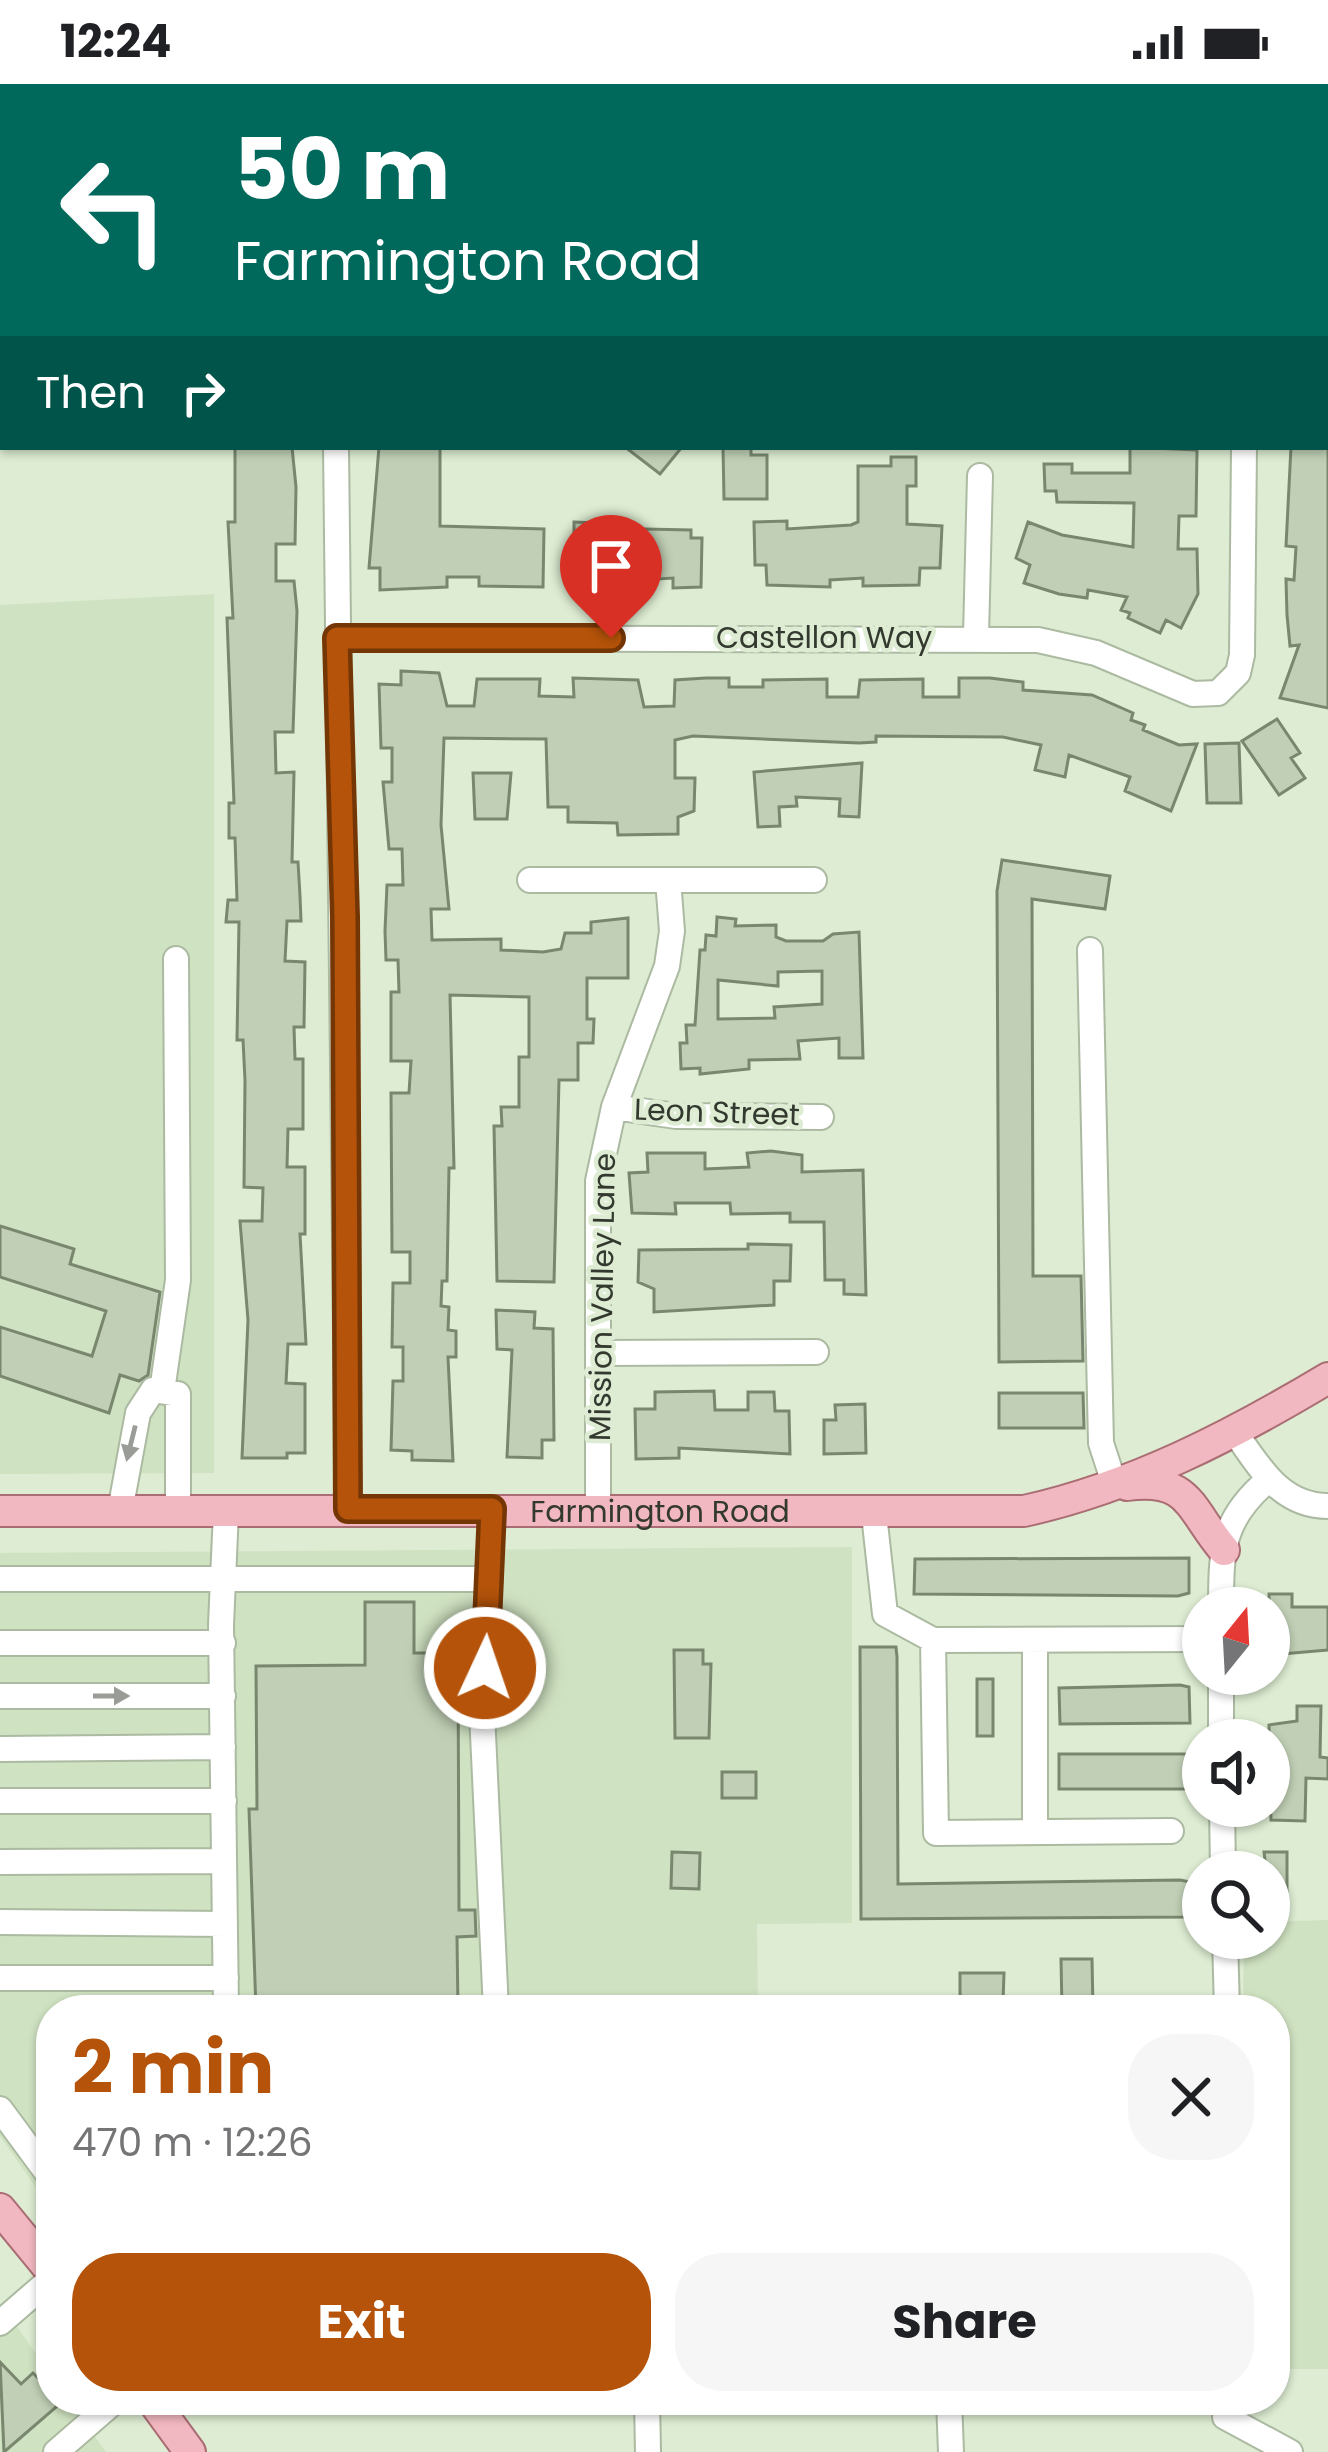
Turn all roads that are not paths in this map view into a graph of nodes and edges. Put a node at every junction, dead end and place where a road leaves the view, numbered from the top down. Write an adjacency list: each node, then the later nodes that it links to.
1 (336, 450): 5 (street)
2 (1244, 450): 4 (street, Castellon Way)
3 (980, 476): 4 (street)
4 (976, 636): 5 (street, Castellon Way)
5 (337, 638): 21 (street)
6 (530, 880): 7 (street)
7 (668, 880): 8 (street); 11 (street, Mission Valley Lane)
8 (814, 880)
9 (1090, 950): 19 (street)
10 (176, 958): 16 (street)
11 (614, 1107): 12 (street, Leon Street); 14 (street, Mission Valley Lane)
12 (821, 1117)
13 (816, 1352): 14 (street)
14 (598, 1353): 23 (street, Mission Valley Lane)
15 (1328, 1378): 17 (main road, Farmington Road)
16 (162, 1391): 25 (street, one-way to 25); 26 (street)
17 (1234, 1431): 18 (street); 19 (main road, Farmington Road)
18 (1268, 1480): 20 (street); 29 (street)
19 (1114, 1486): 28 (main road, Farmington Road); 29 (main road)
20 (1328, 1506)
21 (348, 1509): 22 (main road, Farmington Road); 27 (main road, Farmington Road)
22 (492, 1509): 23 (main road, Farmington Road); 31 (street)
23 (598, 1509): 28 (main road, Farmington Road)
24 (0, 1511): 25 (main road, Farmington Road)
25 (120, 1511): 26 (main road, Farmington Road)
26 (178, 1511): 27 (main road, Farmington Road)
27 (226, 1511): 32 (street)
28 (874, 1514): 35 (street)
29 (1224, 1550): 33 (street)
30 (0, 1579): 32 (street)
31 (490, 1579): 32 (street); 55 (street)
32 (223, 1581): 37 (street)
33 (1222, 1587)
34 (1182, 1639): 36 (street)
35 (933, 1640): 36 (street); 46 (street)
36 (1035, 1640): 46 (street)
37 (223, 1642): 38 (street); 40 (street)
38 (0, 1643)
39 (0, 1696): 40 (street, one-way to 40)
40 (223, 1696): 41 (street)
41 (223, 1748): 42 (street); 43 (street)
42 (0, 1749)
43 (224, 1801): 44 (street); 47 (street)
44 (0, 1802)
45 (1172, 1831): 46 (street)
46 (1035, 1832)
47 (224, 1861): 48 (street); 50 (street)
48 (0, 1862)
49 (0, 1922): 50 (street)
50 (225, 1924): 53 (street)
51 (1226, 1959): 56 (street)
52 (0, 1978): 53 (street)
53 (226, 1978): 54 (street)
54 (226, 1995)
55 (495, 1995)
56 (1227, 1995)
57 (0, 2110): 58 (street)
58 (36, 2158)
59 (0, 2209): 60 (main road)
60 (36, 2256)
61 (36, 2289): 62 (street)
62 (0, 2323)
63 (99, 2415): 68 (street)
64 (163, 2415): 69 (main road)
65 (647, 2415): 70 (street)
66 (950, 2415): 71 (street)
67 (1234, 2415): 72 (street)
68 (56, 2452)
69 (190, 2452)
70 (648, 2452)
71 (950, 2452)
72 (1290, 2452)

